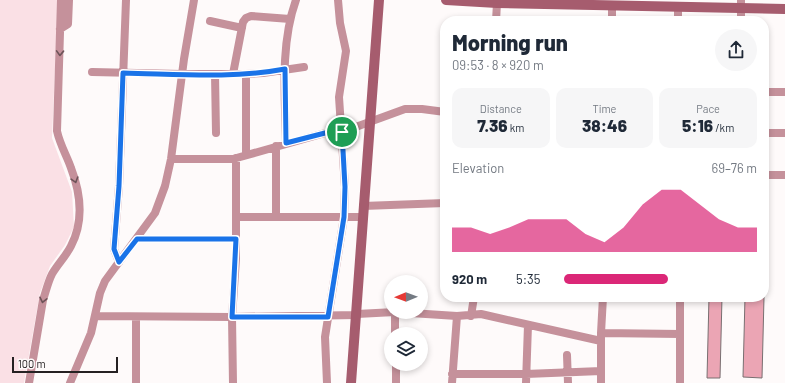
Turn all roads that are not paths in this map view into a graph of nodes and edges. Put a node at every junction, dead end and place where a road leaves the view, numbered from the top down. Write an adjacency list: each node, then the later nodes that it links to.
1 (61, 0): 22 (street)
2 (69, 0): 22 (street)
3 (126, 0): 26 (street)
4 (194, 0): 27 (street)
5 (296, 0): 19 (street)
6 (338, 0): 35 (street)
7 (379, 0): 34 (main road)
8 (446, 0): 10 (main road)
9 (515, 2): 10 (main road); 11 (main road)
10 (496, 3): 15 (street)
11 (619, 4): 13 (main road); 16 (street)
12 (741, 4): 13 (main road); 14 (main road); 18 (street)
13 (678, 7): 17 (street)
14 (785, 9)
15 (496, 16)
16 (614, 16)
17 (678, 16)
18 (741, 16)
19 (290, 18): 21 (street); 24 (street)
20 (210, 21): 21 (street)
21 (242, 28): 29 (street)
22 (60, 29): 76 (street, one-way to 76)
23 (304, 67): 24 (street)
24 (285, 69): 30 (street); 39 (street)
25 (92, 72): 26 (street)
26 (123, 73): 27 (street); 54 (street)
27 (182, 74): 28 (street); 43 (street)
28 (215, 74): 29 (street); 37 (street)
29 (233, 74): 30 (street)
30 (246, 74): 41 (street)
31 (769, 92): 32 (street)
32 (785, 92)
33 (440, 111): 34 (street)
34 (370, 122): 35 (street); 47 (main road)
35 (342, 132): 39 (street); 50 (street)
36 (769, 132): 38 (street)
37 (216, 133)
38 (785, 133)
39 (286, 143): 40 (street)
40 (276, 146): 41 (street); 49 (street)
41 (246, 155): 42 (street)
42 (236, 158): 43 (street); 48 (street)
43 (171, 159): 52 (street)
44 (769, 175): 45 (street)
45 (785, 175)
46 (440, 203): 47 (street)
47 (364, 206): 51 (main road)
48 (236, 217): 49 (street); 53 (street)
49 (276, 217): 50 (street)
50 (344, 217): 51 (street); 66 (street)
51 (363, 217): 59 (main road)
52 (137, 239): 53 (street); 54 (street)
53 (236, 239): 65 (street)
54 (119, 262): 61 (street)
55 (473, 302): 63 (street)
56 (603, 302): 69 (street)
57 (680, 302): 68 (street)
58 (384, 313): 59 (street)
59 (357, 314): 66 (street); 81 (main road)
60 (428, 314): 62 (street)
61 (95, 316): 64 (street); 77 (street)
62 (457, 316): 63 (street); 74 (street)
63 (471, 316): 67 (street)
64 (136, 317): 65 (street); 78 (street)
65 (232, 317): 66 (street); 79 (street)
66 (328, 317): 80 (street)
67 (528, 325): 69 (street); 75 (street)
68 (680, 334): 69 (street); 86 (street)
69 (601, 337): 73 (street)
70 (567, 355): 72 (street)
71 (396, 371): 82 (street)
72 (568, 371): 73 (street); 75 (street); 84 (street)
73 (601, 371): 85 (street)
74 (452, 374): 75 (street); 83 (street)
75 (526, 379)
76 (29, 383)
77 (70, 383)
78 (136, 383)
79 (233, 383)
80 (327, 383)
81 (351, 383)
82 (396, 383)
83 (452, 383)
84 (568, 383)
85 (600, 383)
86 (680, 383)

